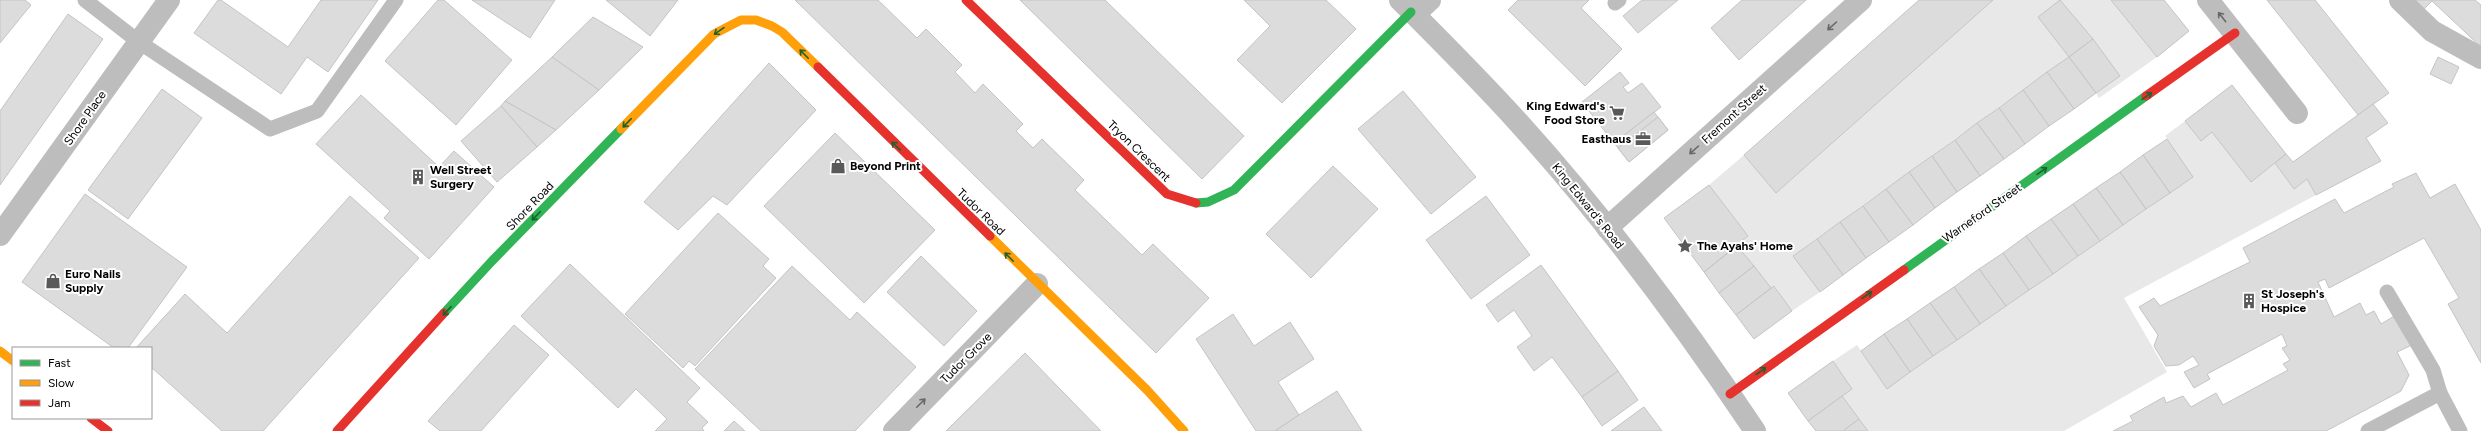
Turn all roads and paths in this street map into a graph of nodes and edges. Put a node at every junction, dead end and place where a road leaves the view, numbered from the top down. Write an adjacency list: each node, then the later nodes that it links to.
1 (85, 0): 11 (lane)
2 (169, 0): 11 (street, Shore Place)
3 (396, 0): 11 (lane)
4 (966, 0): 8 (street, Tryon Crescent)
5 (1861, 0): 14 (street, Fremont Street, one-way to 14)
6 (2208, 0): 10 (street, one-way to 6)
7 (2400, 0): 12 (street)
8 (1414, 7): 14 (street, King Edward's Road)
9 (755, 18): 16 (street, Tudor Road, one-way to 9); 24 (street, Shore Road, one-way to 24)
10 (2235, 33): 13 (street); 21 (street, Warneford Street, one-way to 10)
11 (139, 42): 15 (street, Shore Place)
12 (2481, 58)
13 (2297, 113)
14 (1607, 228): 21 (street, King Edward's Road)
15 (0, 235)
16 (1037, 284): 25 (street, Tudor Grove, one-way to 16); 26 (street, Tudor Road)
17 (2387, 292): 20 (lane)
18 (0, 351): 19 (street)
19 (12, 360)
20 (2440, 393): 28 (lane); 29 (lane)
21 (1730, 394): 27 (street, King Edward's Road)
22 (92, 419): 23 (street)
23 (108, 431)
24 (337, 431)
25 (894, 431)
26 (1184, 431)
27 (1755, 431)
28 (2368, 431)
29 (2460, 431)

